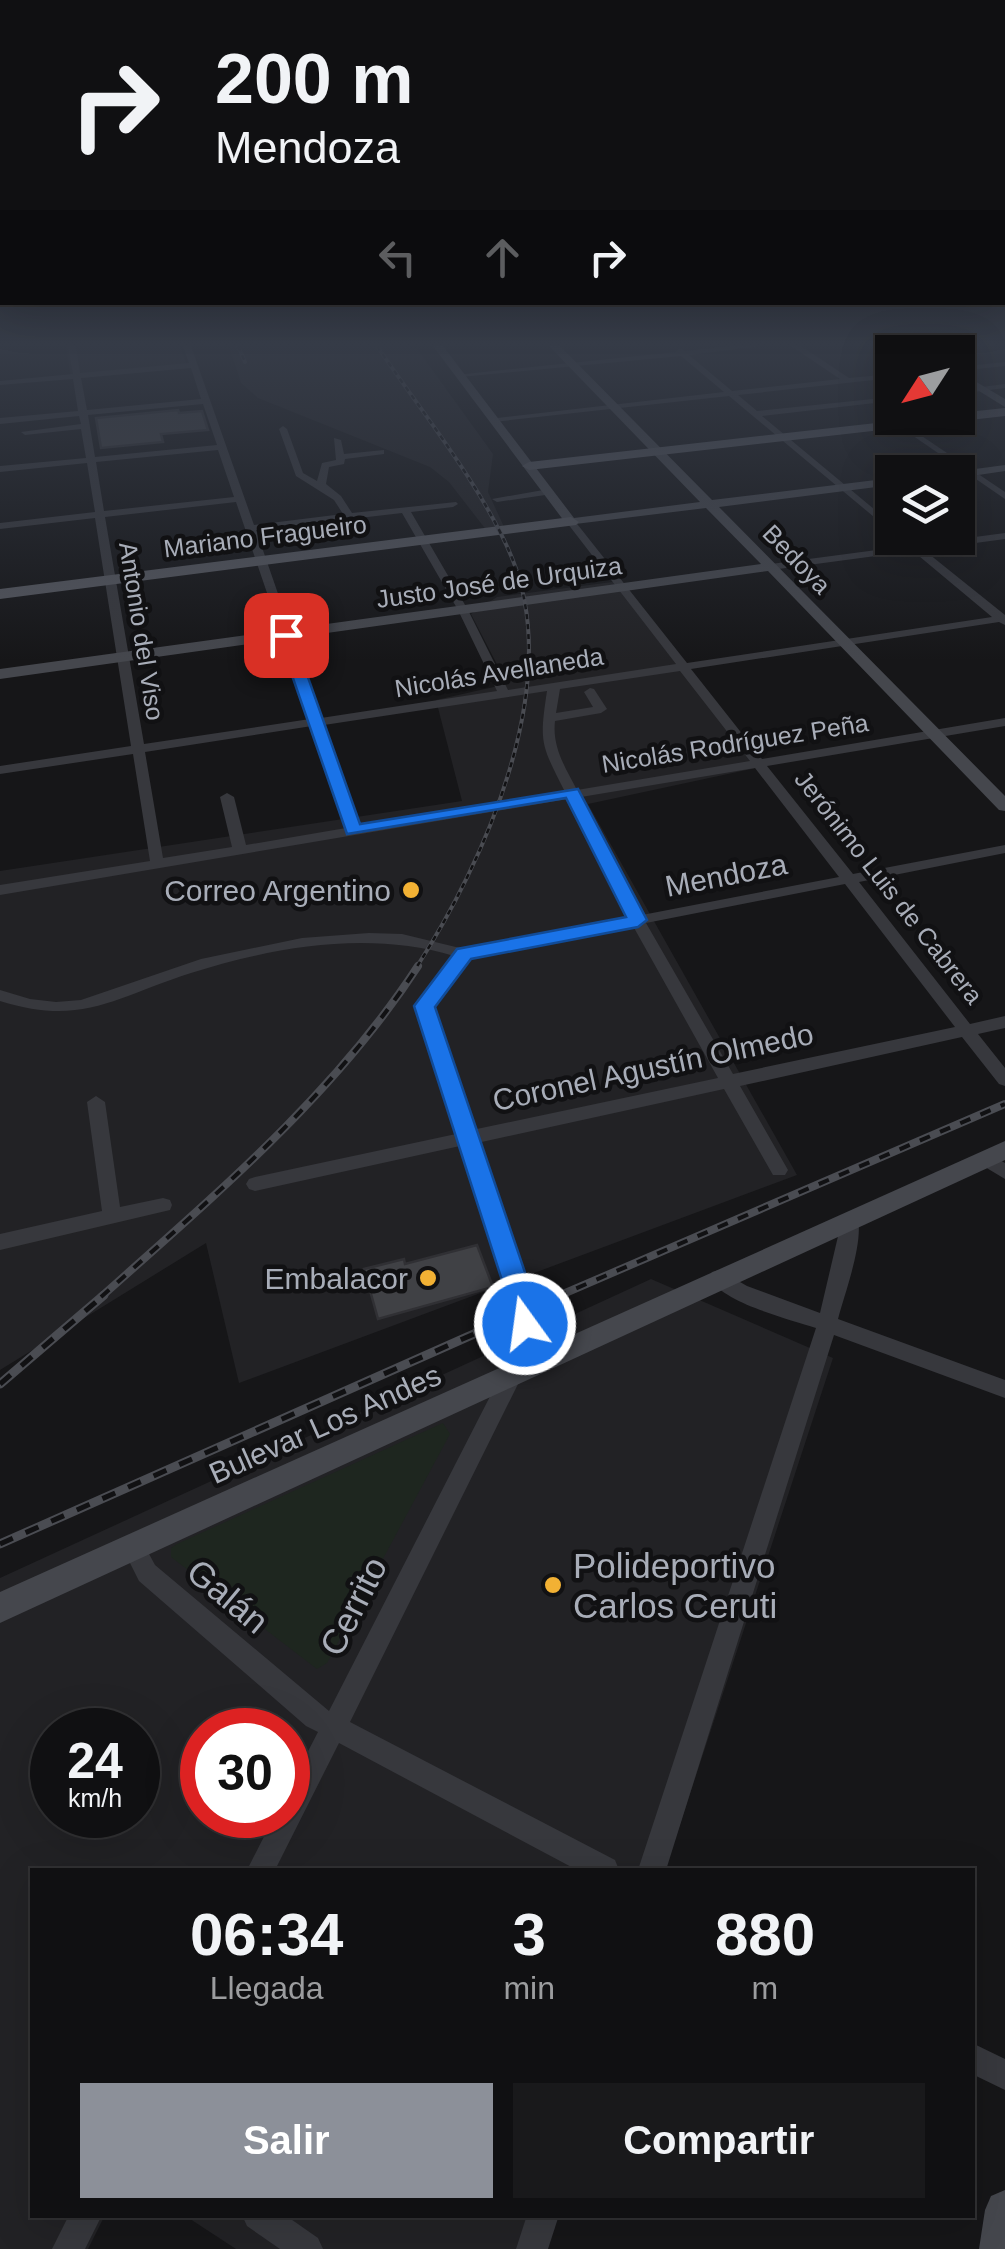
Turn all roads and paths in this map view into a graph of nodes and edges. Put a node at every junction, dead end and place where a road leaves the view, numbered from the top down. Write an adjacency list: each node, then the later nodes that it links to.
1 (89, 451): 11 (street, Antonio del Viso)
2 (181, 451): 11 (street)
3 (222, 451): 23 (street)
4 (291, 451): 19 (street)
5 (339, 451): 10 (street)
6 (380, 451): 10 (street)
7 (517, 451): 12 (main road, Jerónimo Luis de Cabrera)
8 (657, 451): 12 (main road); 25 (main road, Bedoya)
9 (800, 451): 18 (street)
10 (340, 457): 19 (street)
11 (91, 460): 14 (street); 28 (street, Antonio del Viso)
12 (528, 466): 20 (main road, Jerónimo Luis de Cabrera)
13 (1005, 468): 15 (main road)
14 (0, 470)
15 (975, 472)
16 (975, 479): 21 (street)
17 (875, 484): 18 (main road, Mariano Fragueiro)
18 (843, 487): 25 (main road, Mariano Fragueiro); 27 (street)
19 (324, 489): 29 (street)
20 (548, 492): 22 (street); 30 (main road, Jerónimo Luis de Cabrera)
21 (1005, 496)
22 (497, 498)
23 (239, 499): 28 (street); 32 (street)
24 (453, 504): 26 (street)
25 (710, 505): 30 (main road, Mariano Fragueiro); 39 (main road, Bedoya)
26 (404, 510): 29 (street); 35 (street)
27 (875, 514)
28 (100, 515): 31 (street); 40 (street, Antonio del Viso)
29 (349, 516): 32 (street)
30 (572, 522): 35 (main road, Mariano Fragueiro); 41 (street, Jerónimo Luis de Cabrera)
31 (0, 526)
32 (250, 528): 38 (street)
33 (1005, 536): 34 (street, Justo José de Urquiza)
34 (975, 540)
35 (423, 542): 38 (main road, Mariano Fragueiro); 43 (street)
36 (875, 553): 39 (street, Justo José de Urquiza)
37 (925, 555): 44 (street)
38 (260, 562): 40 (main road, Mariano Fragueiro); 45 (street)
39 (771, 567): 41 (main road, Justo José de Urquiza); 46 (main road, Bedoya)
40 (110, 581): 42 (main road, Mariano Fragueiro); 47 (street, Antonio del Viso)
41 (625, 587): 43 (main road, Justo José de Urquiza); 48 (street, Jerónimo Luis de Cabrera)
42 (0, 594)
43 (463, 610): 45 (main road, Justo José de Urquiza); 52 (street)
44 (1004, 620): 46 (street, Nicolás Avellaneda)
45 (286, 635): 47 (main road, Justo José de Urquiza); 54 (street)
46 (845, 642): 48 (street, Nicolás Avellaneda); 56 (main road, Bedoya)
47 (123, 657): 49 (main road, Justo José de Urquiza); 57 (street, Antonio del Viso)
48 (684, 667): 50 (street, Nicolás Avellaneda); 58 (street, Jerónimo Luis de Cabrera)
49 (0, 674)
50 (554, 686): 52 (street, Nicolás Avellaneda); 53 (street)
51 (590, 692): 53 (street)
52 (504, 694): 54 (street, Nicolás Avellaneda)
53 (550, 718): 60 (street)
54 (316, 722): 57 (street, Nicolás Avellaneda); 63 (street)
55 (1005, 722): 56 (street, Nicolás Rodríguez Peña)
56 (934, 734): 58 (street, Nicolás Rodríguez Peña); 62 (main road, Bedoya)
57 (138, 750): 59 (street, Nicolás Avellaneda); 66 (street, Antonio del Viso)
58 (760, 762): 60 (street, Nicolás Rodríguez Peña); 67 (street, Jerónimo Luis de Cabrera)
59 (0, 770)
60 (572, 792): 63 (street, Nicolás Rodríguez Peña); 69 (street)
61 (227, 797): 64 (street)
62 (1005, 806)
63 (354, 830): 64 (street, Nicolás Rodríguez Peña)
64 (240, 849): 66 (street, Nicolás Rodríguez Peña)
65 (1005, 849): 67 (street, Mendoza)
66 (157, 863): 68 (street, Nicolás Rodríguez Peña)
67 (848, 880): 69 (street, Mendoza); 73 (street, Jerónimo Luis de Cabrera)
68 (0, 890)
69 (638, 920): 70 (street, Mendoza); 74 (street)
70 (464, 954): 71 (street); 77 (street, Cerrito)
71 (5, 1001)
72 (1005, 1022): 73 (street, Coronel Agustín Olmedo)
73 (969, 1030): 74 (street, Coronel Agustín Olmedo); 75 (street, Jerónimo Luis de Cabrera)
74 (728, 1080): 77 (street, Coronel Agustín Olmedo); 79 (street)
75 (1005, 1080)
76 (96, 1102): 82 (street)
77 (465, 1138): 80 (street, Coronel Agustín Olmedo); 87 (street, Cerrito)
78 (999, 1160): 83 (main road, Bulevar Los Andes)
79 (780, 1170)
80 (255, 1184)
81 (163, 1204): 82 (street)
82 (112, 1216): 84 (street)
83 (850, 1220): 85 (main road, Bulevar Los Andes); 86 (street)
84 (0, 1242)
85 (719, 1278): 86 (street); 87 (main road, Bulevar Los Andes)
86 (827, 1324): 88 (street); 94 (street)
87 (512, 1375): 89 (main road, Bulevar Los Andes); 91 (street, Cerrito)
88 (1005, 1389)
89 (133, 1548): 90 (main road, Bulevar Los Andes); 91 (street, Galán)
90 (0, 1608)
91 (334, 1727): 92 (street, Cerrito); 93 (street, Galán)
92 (262, 1868)
93 (601, 1868)
94 (653, 1868)
95 (975, 2060): 96 (street)
96 (1005, 2075)
97 (1005, 2210): 104 (main road)
98 (84, 2218): 101 (street)
99 (262, 2218): 102 (street)
100 (541, 2218): 103 (street)
101 (68, 2249)
102 (307, 2249)
103 (532, 2249)
104 (1000, 2249)

